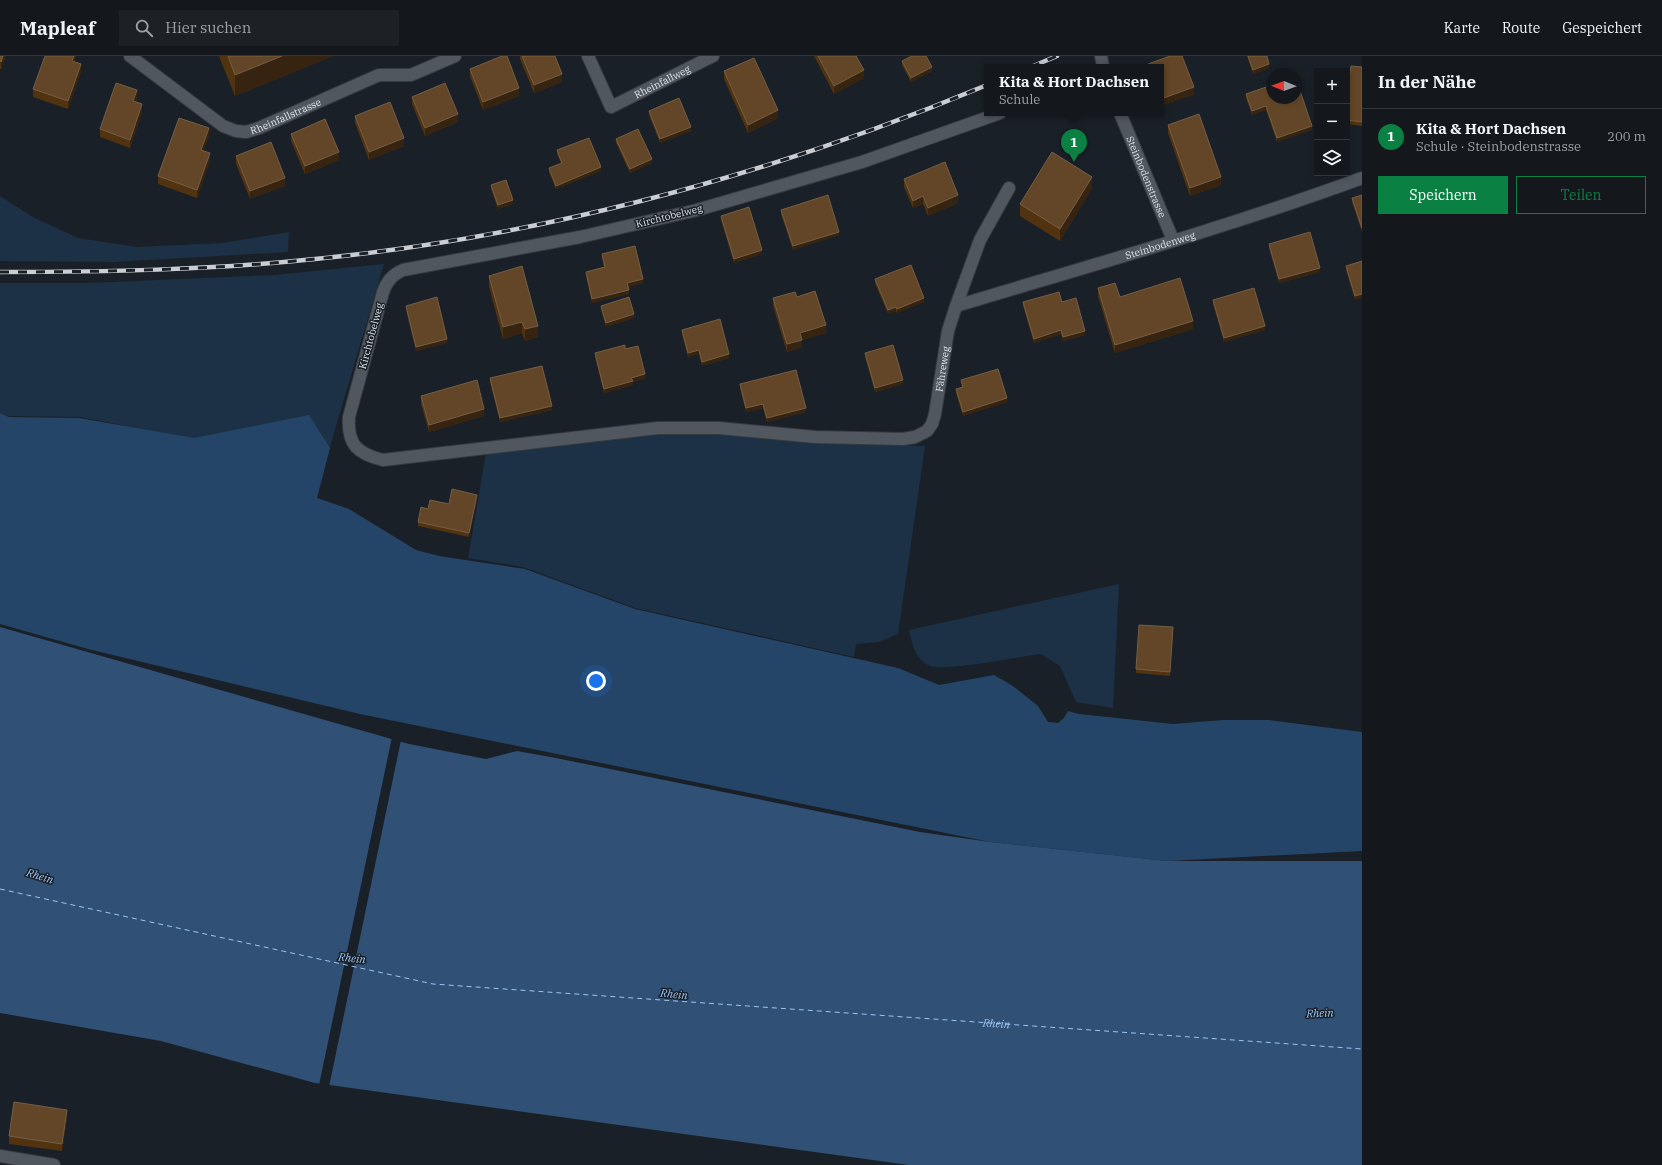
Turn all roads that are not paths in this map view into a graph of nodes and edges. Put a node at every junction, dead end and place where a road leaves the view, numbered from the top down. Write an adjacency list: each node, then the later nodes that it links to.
1 (130, 56): 2 (street, Rheinfallstrasse)
2 (455, 56)
3 (588, 56): 4 (street, Rheinfallweg)
4 (712, 56)
5 (992, 116): 11 (street, Kirchtobelweg)
6 (1121, 116): 9 (street, Steinbodenstrasse)
7 (1362, 178): 9 (street, Steinbodenweg)
8 (1009, 188): 10 (street, Fähreweg)
9 (1173, 240): 10 (street, Steinbodenweg)
10 (956, 306): 11 (street, Fähreweg)
11 (927, 431)
12 (2, 1159): 13 (street)
13 (54, 1165)

